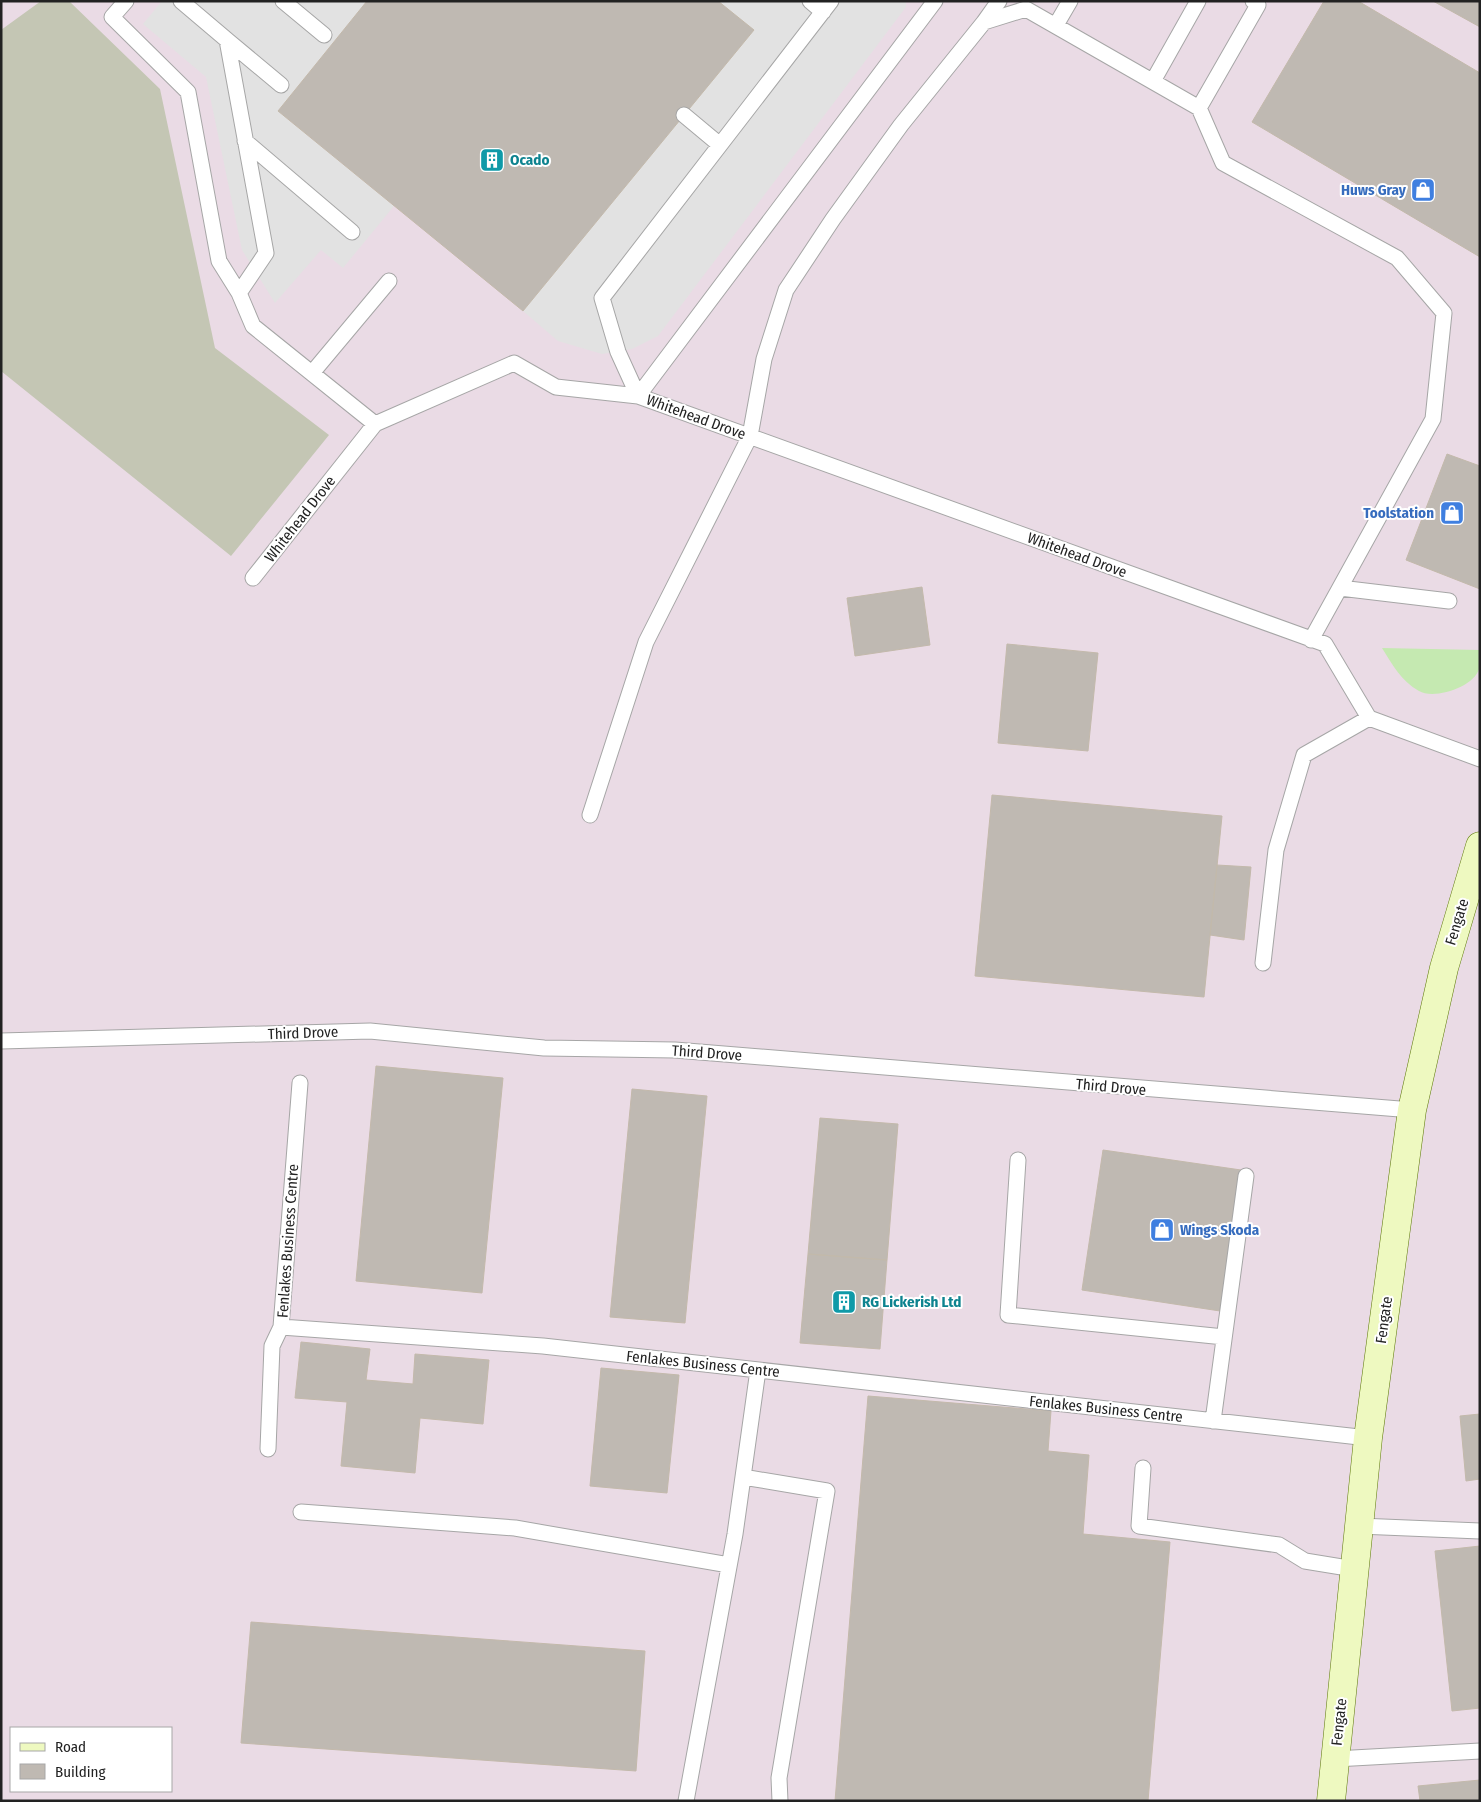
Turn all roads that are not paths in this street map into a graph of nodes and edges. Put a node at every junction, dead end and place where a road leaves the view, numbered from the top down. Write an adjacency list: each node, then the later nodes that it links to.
1 (126, 1): 23 (lane)
2 (284, 1): 13 (lane)
3 (810, 1): 10 (lane)
4 (935, 1): 25 (lane, Whitehead Drove)
5 (999, 1): 11 (lane)
6 (1070, 1): 12 (lane)
7 (1198, 1): 15 (lane)
8 (1253, 1): 17 (lane)
9 (182, 2): 14 (lane)
10 (827, 6): 20 (lane)
11 (984, 22): 12 (lane); 27 (lane)
12 (1056, 25): 15 (lane)
13 (324, 35)
14 (227, 40): 16 (lane); 19 (lane)
15 (1153, 80): 17 (lane)
16 (281, 85)
17 (1199, 108): 29 (lane)
18 (684, 115): 20 (lane)
19 (245, 141): 21 (lane); 23 (lane)
20 (720, 145): 25 (lane)
21 (352, 232)
22 (390, 281): 24 (lane)
23 (239, 294): 24 (lane)
24 (312, 373): 26 (lane)
25 (638, 396): 26 (lane, Whitehead Drove); 27 (lane, Whitehead Drove)
26 (375, 424): 28 (lane, Whitehead Drove)
27 (750, 436): 31 (lane, Whitehead Drove); 34 (lane)
28 (253, 578)
29 (1340, 588): 30 (lane); 31 (lane)
30 (1449, 600)
31 (1311, 640): 32 (lane, Whitehead Drove)
32 (1369, 718): 33 (lane); 36 (lane)
33 (1480, 759)
34 (590, 815)
35 (1479, 854): 39 (street, Fengate)
36 (1263, 963)
37 (1, 1041): 39 (lane, Third Drove)
38 (300, 1084): 42 (lane, Fenlakes Business Centre)
39 (1412, 1110): 46 (street, Fengate)
40 (1018, 1160): 43 (lane)
41 (1246, 1176): 43 (lane)
42 (281, 1327): 44 (lane, Fenlakes Business Centre); 47 (lane)
43 (1224, 1336): 45 (lane)
44 (758, 1370): 45 (lane, Fenlakes Business Centre); 49 (lane)
45 (1213, 1421): 46 (lane, Fenlakes Business Centre)
46 (1368, 1438): 51 (street, Fengate)
47 (268, 1449)
48 (1142, 1468): 54 (lane)
49 (743, 1477): 53 (lane); 58 (lane)
50 (301, 1512): 53 (lane)
51 (1359, 1526): 52 (lane); 54 (street, Fengate)
52 (1480, 1531)
53 (729, 1566): 57 (lane)
54 (1354, 1569): 56 (street, Fengate)
55 (1480, 1751): 56 (lane)
56 (1335, 1759): 59 (street, Fengate)
57 (686, 1801)
58 (780, 1801)
59 (1331, 1801)

